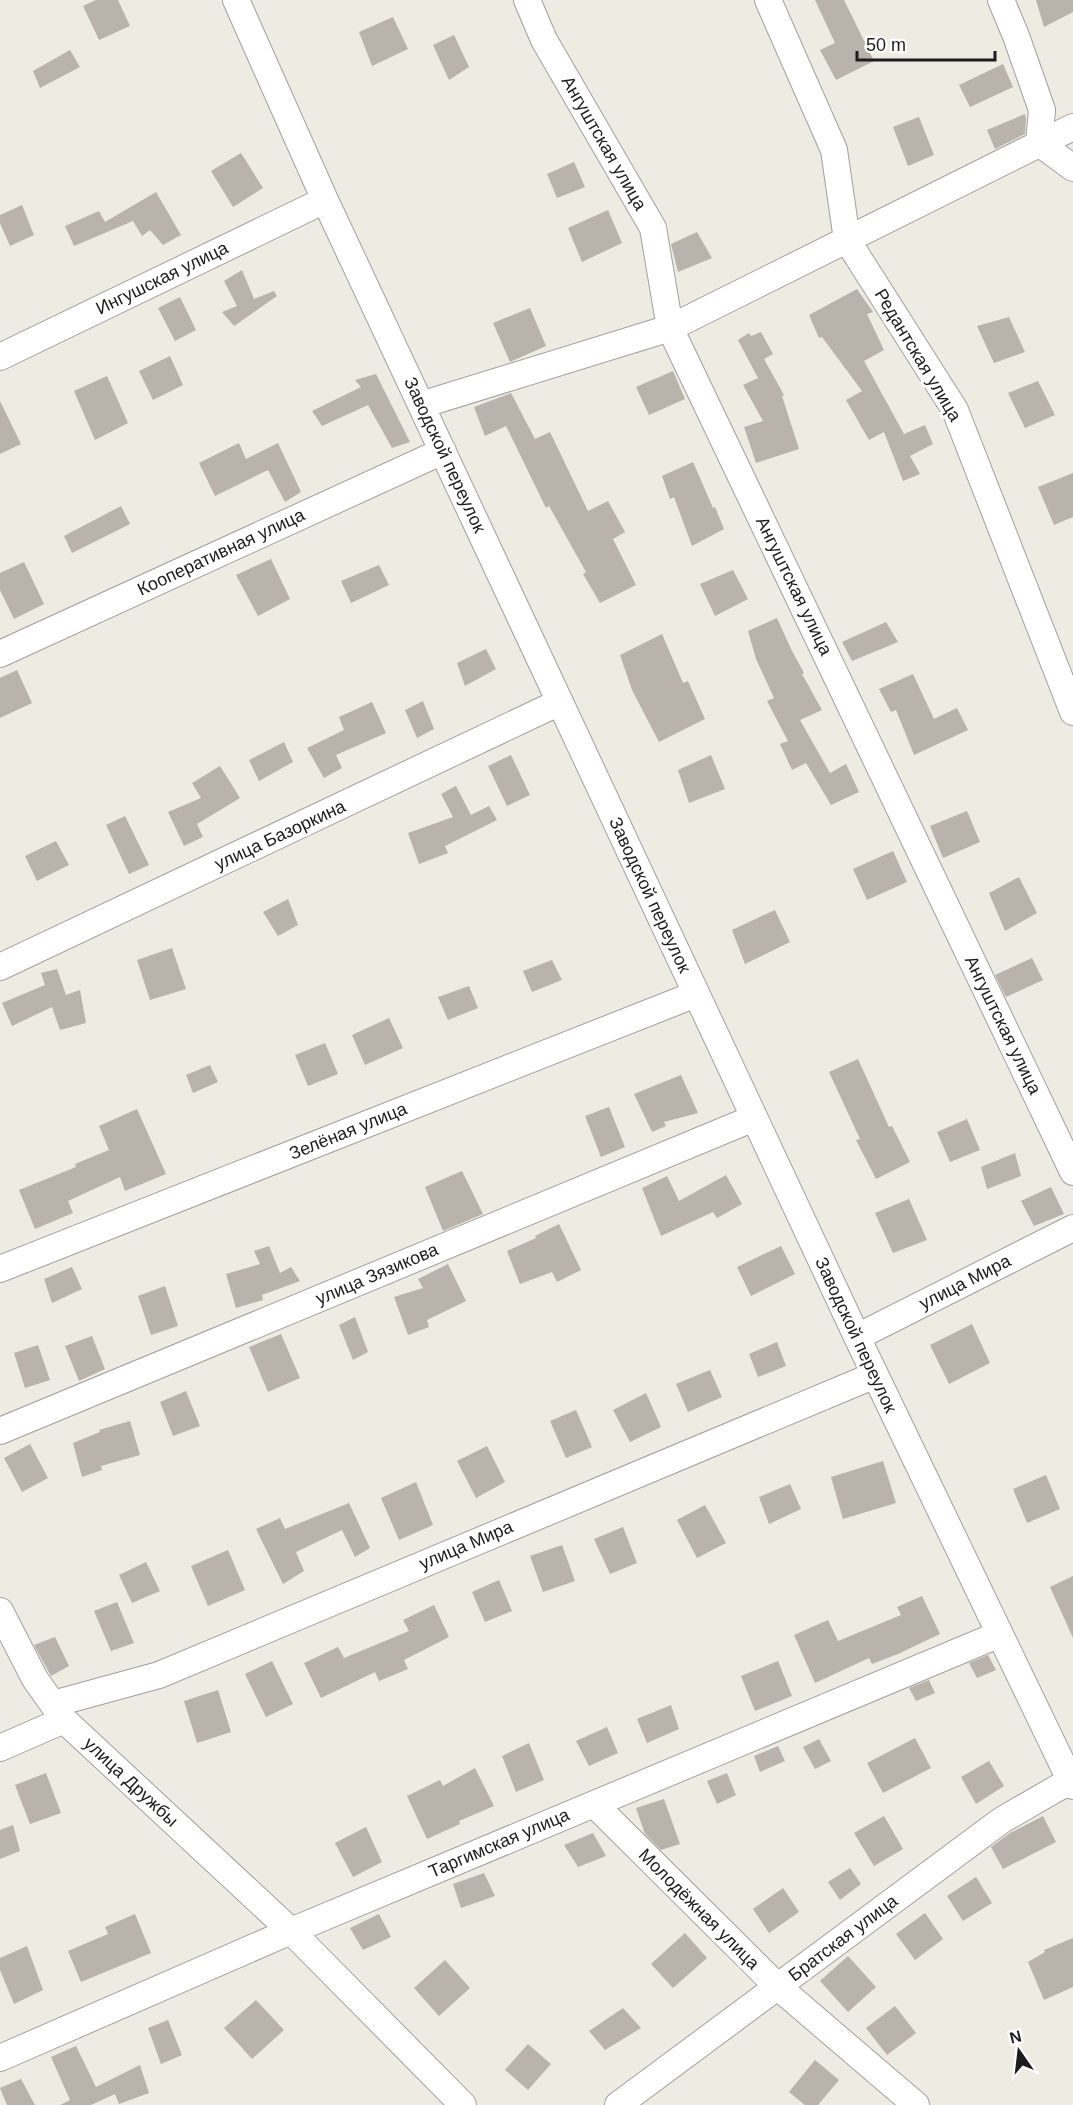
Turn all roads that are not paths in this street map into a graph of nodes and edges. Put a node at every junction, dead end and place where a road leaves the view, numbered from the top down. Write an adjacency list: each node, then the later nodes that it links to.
1 (236, 0): 8 (street, Заводской переулок)
2 (527, 0): 10 (street, Ангуштская улица)
3 (768, 0): 9 (street, Редантская улица)
4 (1001, 0): 6 (street)
5 (1073, 127): 6 (street)
6 (1039, 143): 7 (street); 9 (street)
7 (1073, 168)
8 (325, 200): 11 (street, Ингушская улица); 12 (street, Заводской переулок)
9 (847, 240): 10 (street); 16 (street, Редантская улица)
10 (670, 328): 12 (street); 20 (street, Ангуштская улица)
11 (0, 357)
12 (422, 405): 13 (street, Заводской переулок)
13 (443, 451): 14 (street, Кооперативная улица); 15 (street, Заводской переулок)
14 (0, 654)
15 (560, 702): 17 (street, улица Базоркина); 18 (street, Заводской переулок)
16 (1073, 712)
17 (0, 967)
18 (696, 994): 19 (street, Заводской переулок); 22 (street, Зелёная улица)
19 (754, 1118): 23 (street, Заводской переулок); 25 (street, улица Зязикова)
20 (1073, 1172)
21 (1073, 1228): 23 (street, улица Мира)
22 (0, 1269)
23 (857, 1337): 24 (street, Заводской переулок)
24 (875, 1375): 27 (street, Заводской переулок); 28 (street, улица Мира)
25 (0, 1431)
26 (0, 1611): 28 (street, улица Дружбы)
27 (1000, 1634): 30 (street, Заводской переулок); 31 (street, Таргимская улица)
28 (58, 1712): 29 (street, улица Мира); 32 (street, улица Дружбы)
29 (0, 1748)
30 (1072, 1782): 33 (street, Братская улица)
31 (594, 1804): 32 (street, Таргимская улица); 33 (street, Молодёжная улица)
32 (291, 1931): 34 (street, Таргимская улица); 35 (street, улица Дружбы)
33 (777, 1986): 36 (street, Братская улица); 37 (street, Молодёжная улица)
34 (0, 2058)
35 (464, 2105)
36 (618, 2105)
37 (916, 2105)

